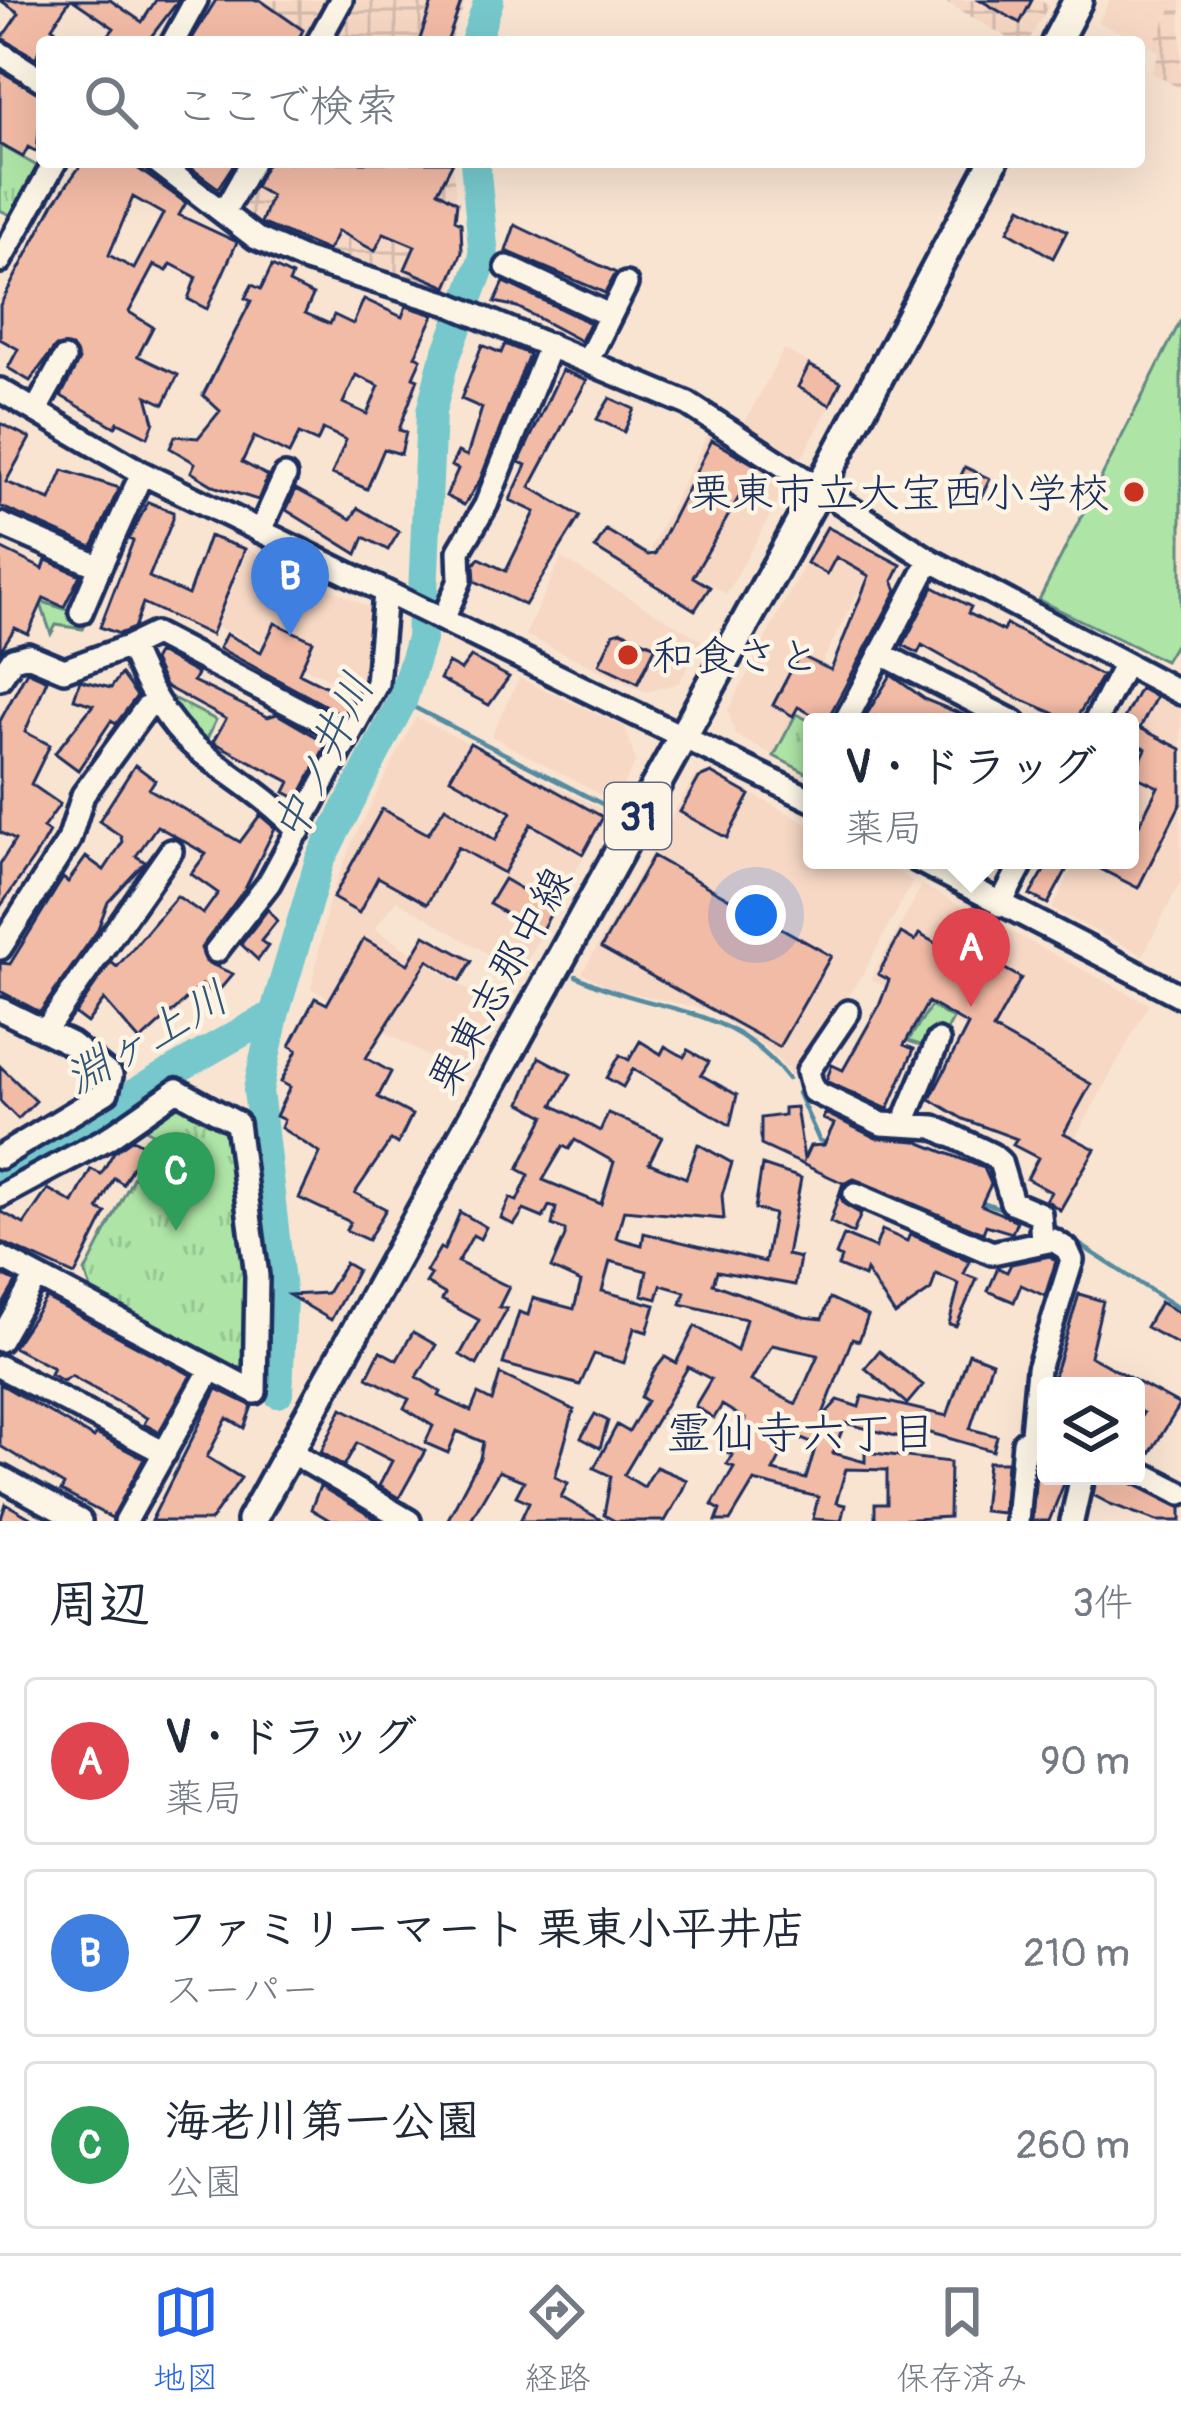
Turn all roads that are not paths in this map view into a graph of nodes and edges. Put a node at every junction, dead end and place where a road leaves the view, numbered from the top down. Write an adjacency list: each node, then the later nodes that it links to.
1 (196, 0): 4 (street)
2 (341, 0): 5 (street)
3 (1069, 3): 6 (main road)
4 (176, 36)
5 (321, 36)
6 (1058, 36)
7 (0, 53): 8 (street)
8 (36, 76)
9 (51, 168): 14 (street)
10 (166, 168): 13 (street)
11 (249, 168): 13 (street)
12 (990, 168): 26 (main road, 栗東志那中線 / 31)
13 (225, 210): 19 (street)
14 (9, 224): 15 (street)
15 (0, 261)
16 (507, 267): 18 (street)
17 (626, 284): 18 (street)
18 (609, 315): 21 (street)
19 (550, 345): 21 (street); 33 (street)
20 (64, 359): 23 (street)
21 (588, 360): 26 (street)
22 (0, 390): 23 (street)
23 (36, 410): 24 (street)
24 (142, 472): 28 (street); 30 (street)
25 (285, 476): 28 (street)
26 (820, 487): 29 (street); 43 (main road, 栗東志那中線 / 31)
27 (0, 524): 30 (street)
28 (260, 531): 31 (street)
29 (931, 560): 35 (street); 36 (street)
30 (100, 567): 32 (street)
31 (394, 598): 33 (street); 44 (street)
32 (81, 613)
33 (441, 619): 43 (street)
34 (130, 646): 37 (street); 39 (street); 44 (street)
35 (880, 653): 40 (street); 41 (street)
36 (1125, 664): 38 (street); 42 (street)
37 (0, 678)
38 (1181, 692)
39 (157, 701): 46 (street); 51 (street)
40 (850, 713)
41 (997, 713)
42 (1100, 713)
43 (685, 734): 45 (street); 70 (main road, 栗東志那中線 / 31)
44 (349, 735): 46 (street)
45 (803, 795)
46 (299, 831): 52 (street)
47 (171, 851): 56 (street)
48 (934, 869): 50 (street)
49 (1019, 869): 50 (street)
50 (1000, 905): 53 (street)
51 (0, 948)
52 (216, 951)
53 (1181, 996)
54 (0, 1009): 56 (street)
55 (848, 1012): 58 (street)
56 (45, 1031): 59 (street)
57 (938, 1041): 58 (street)
58 (908, 1125): 62 (street)
59 (0, 1156)
60 (855, 1194): 62 (street)
61 (0, 1196): 67 (street)
62 (1042, 1241): 68 (street)
63 (0, 1257): 64 (street)
64 (36, 1277): 65 (street); 67 (street)
65 (0, 1340)
66 (0, 1367): 71 (street)
67 (211, 1369): 71 (street)
68 (1038, 1377)
69 (1037, 1445): 80 (street)
70 (289, 1451): 78 (main road, 栗東志那中線 / 31); 79 (street)
71 (165, 1453): 77 (street)
72 (1145, 1475): 75 (street)
73 (0, 1477): 76 (street)
74 (1080, 1485): 81 (street)
75 (1181, 1493)
76 (80, 1521)
77 (126, 1521)
78 (250, 1521)
79 (408, 1521)
80 (1017, 1521)
81 (1072, 1521)

